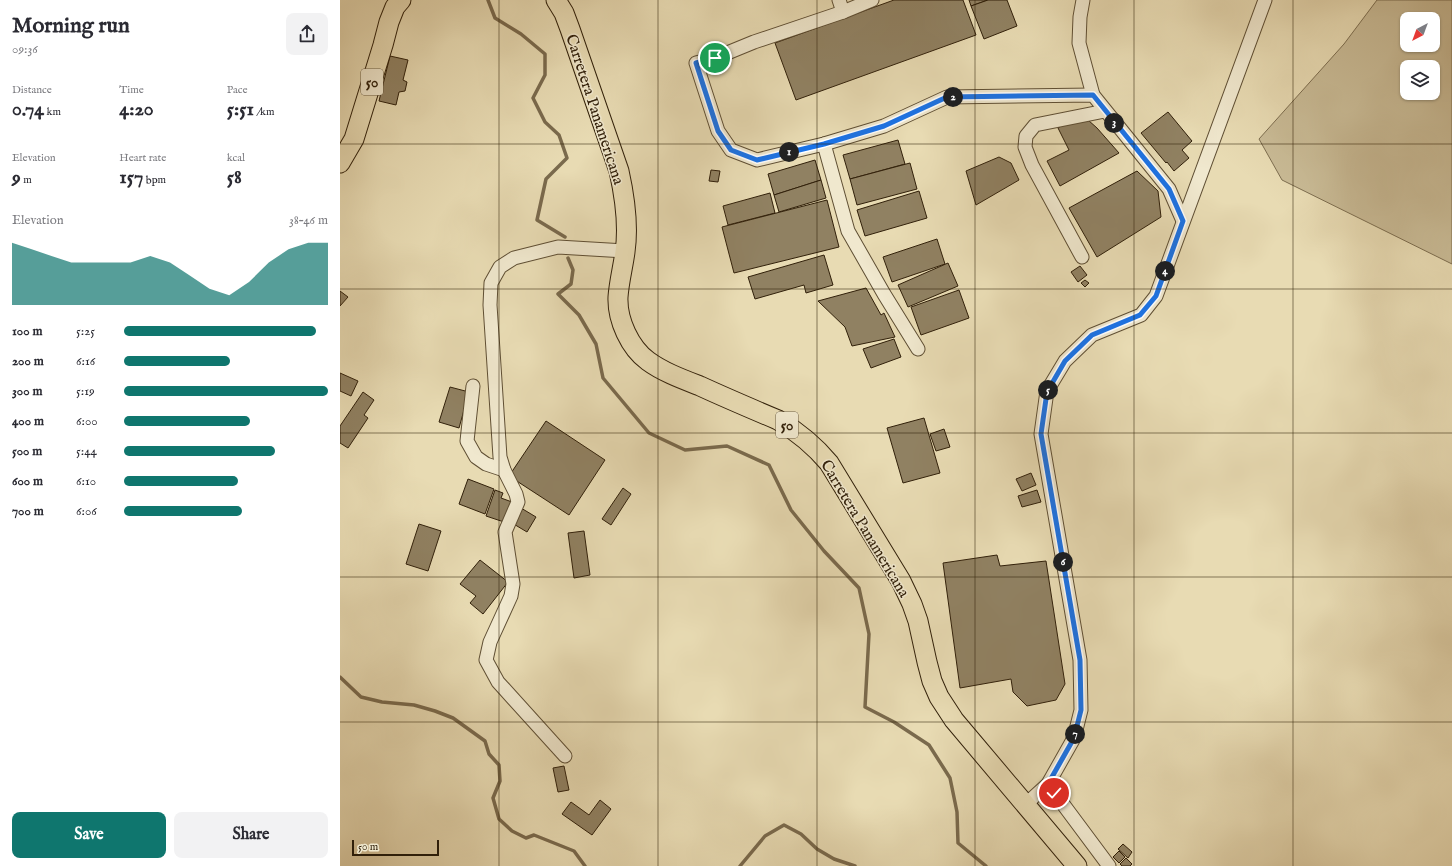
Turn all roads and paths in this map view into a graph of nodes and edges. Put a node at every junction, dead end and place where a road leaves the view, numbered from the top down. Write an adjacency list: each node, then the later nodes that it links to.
1 (401, 0): 10 (highway, 50)
2 (556, 0): 12 (highway, Carretera Panamericana / 50)
3 (872, 0): 6 (street)
4 (1083, 0): 7 (street)
5 (1265, 0): 11 (street)
6 (841, 6): 9 (street)
7 (1093, 95): 8 (street); 9 (street)
8 (1105, 111): 11 (street); 13 (street)
9 (824, 144): 14 (street)
10 (340, 163)
11 (1183, 221): 18 (street)
12 (625, 251): 16 (street); 19 (highway, Carretera Panamericana / 50)
13 (1082, 256)
14 (918, 349)
15 (473, 386): 16 (street)
16 (504, 470): 17 (street)
17 (566, 756)
18 (1048, 784): 19 (street); 21 (street)
19 (1025, 805): 20 (highway, Carretera Panamericana / 50)
20 (1077, 866)
21 (1109, 866)

